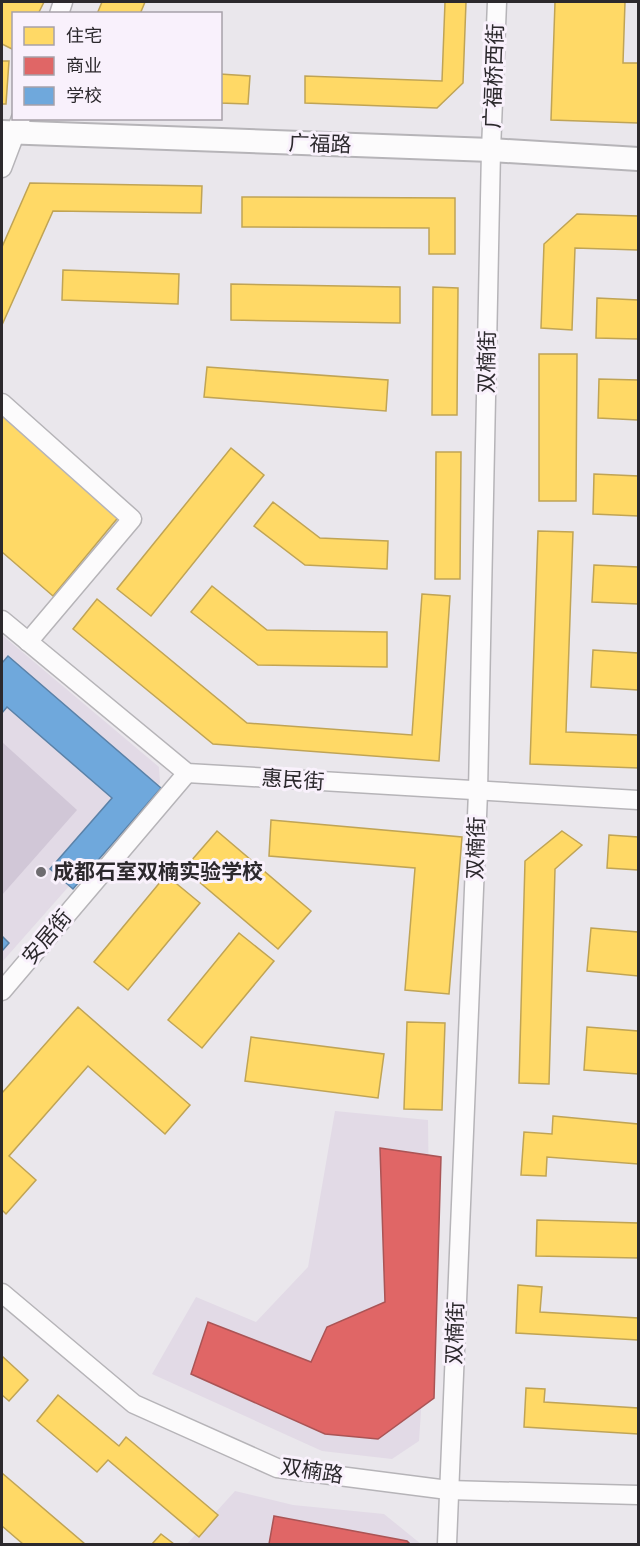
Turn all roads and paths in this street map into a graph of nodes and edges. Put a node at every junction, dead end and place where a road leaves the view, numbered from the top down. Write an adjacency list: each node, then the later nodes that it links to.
1 (497, 2): 3 (street, 广福桥西街)
2 (13, 128): 3 (street, 广福路); 5 (street)
3 (491, 150): 4 (street, 广福路); 10 (street, 双楠街)
4 (639, 159)
5 (2, 168)
6 (2, 403): 8 (street)
7 (2, 620): 8 (street)
8 (28, 642): 9 (street)
9 (187, 773): 10 (street, 惠民街); 12 (street, 安居街)
10 (478, 792): 11 (street, 惠民街); 14 (street, 双楠街)
11 (639, 800)
12 (2, 991)
13 (2, 1293): 14 (street, 双楠路)
14 (448, 1490): 15 (street, 双楠路); 16 (street, 双楠街)
15 (639, 1495)
16 (447, 1545)

